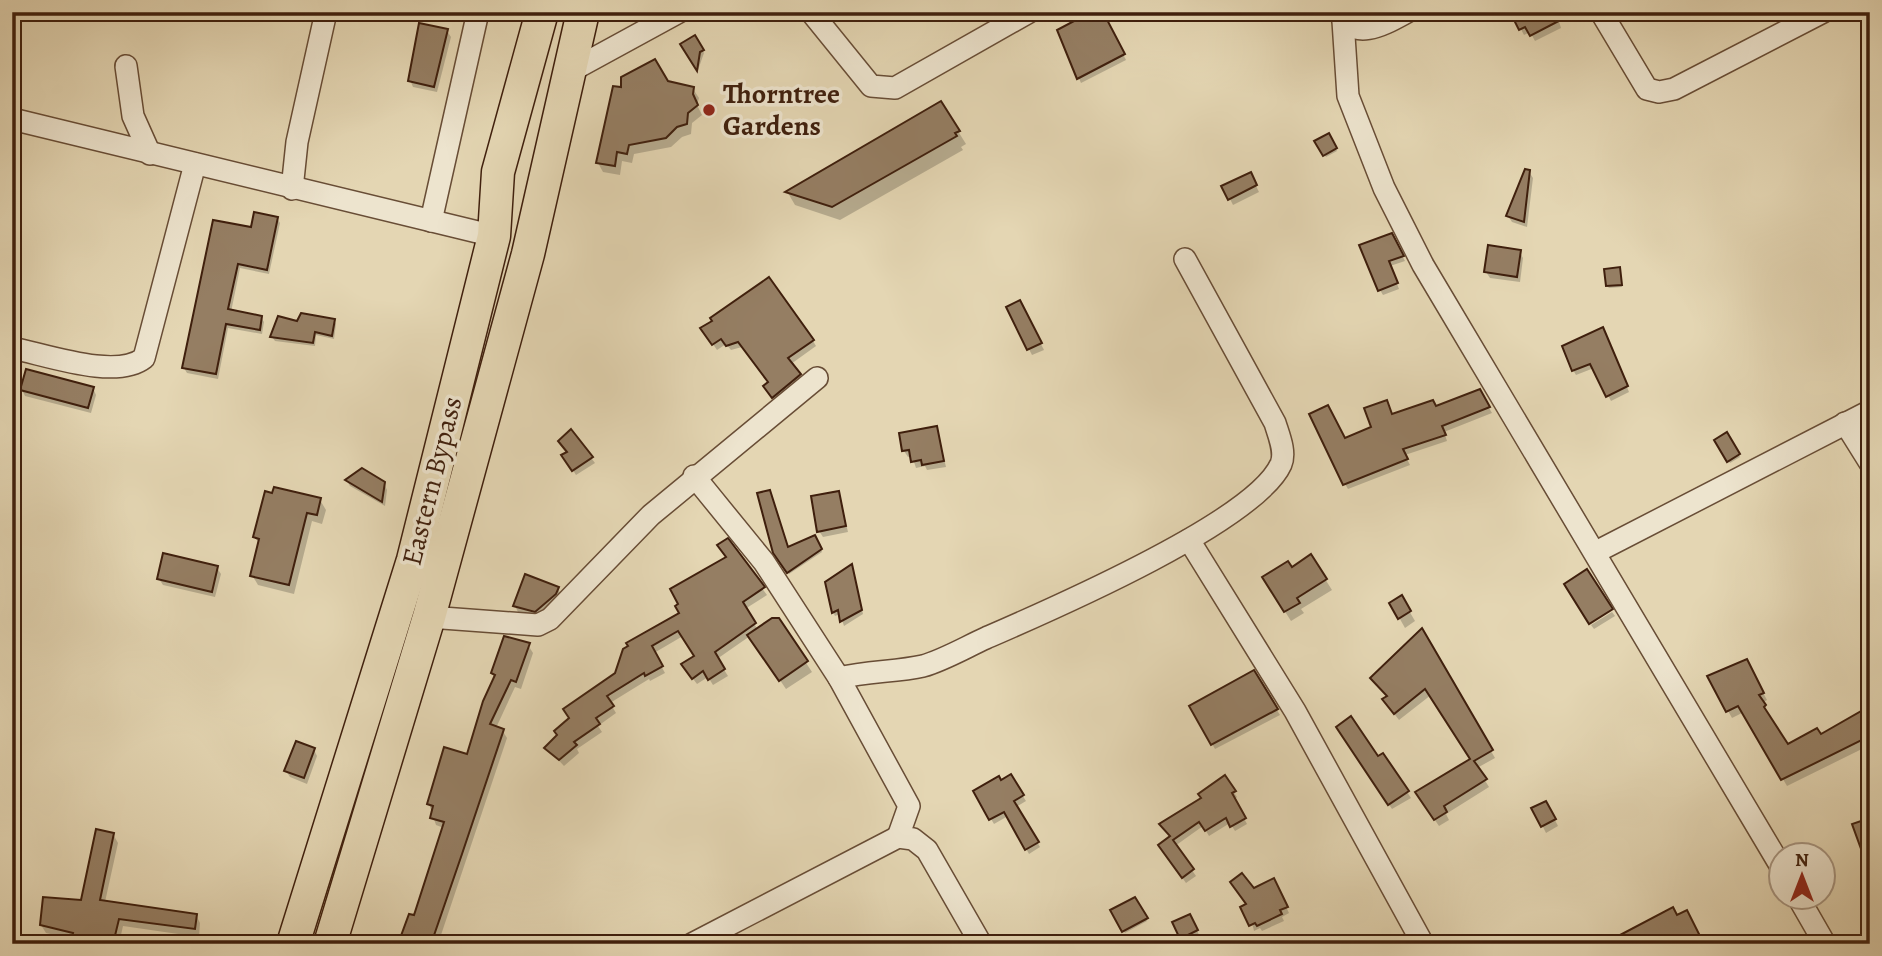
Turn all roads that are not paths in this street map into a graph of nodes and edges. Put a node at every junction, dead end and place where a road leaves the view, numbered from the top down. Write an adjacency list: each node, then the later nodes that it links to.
1 (326, 12): 17 (street)
2 (478, 12): 18 (street)
3 (542, 12): 19 (main road, Eastern Bypass)
4 (583, 12): 13 (main road, Eastern Bypass)
5 (680, 12): 13 (street)
6 (811, 12): 7 (street)
7 (1029, 12)
8 (1407, 12): 11 (street)
9 (1601, 12): 10 (street)
10 (1823, 12)
11 (1341, 16): 28 (street)
12 (127, 66): 15 (street)
13 (569, 72): 29 (main road, Eastern Bypass)
14 (12, 119): 15 (street)
15 (150, 154): 16 (street)
16 (195, 164): 17 (street); 21 (street)
17 (292, 188): 18 (street)
18 (431, 221): 19 (street)
19 (495, 236): 34 (main road, Eastern Bypass)
20 (1185, 259): 27 (street)
21 (12, 348)
22 (817, 378): 26 (street)
23 (1870, 411): 24 (street)
24 (1845, 424): 25 (street); 28 (street)
25 (1870, 463)
26 (694, 476): 29 (street); 30 (street)
27 (1189, 540): 30 (street); 38 (street)
28 (1595, 552): 32 (street)
29 (429, 617): 35 (main road, Eastern Bypass)
30 (839, 678): 31 (street)
31 (898, 837): 36 (street); 37 (street)
32 (1766, 841)
33 (1806, 911): 39 (street)
34 (293, 944)
35 (330, 944)
36 (692, 944)
37 (981, 944)
38 (1423, 944)
39 (1825, 944)

